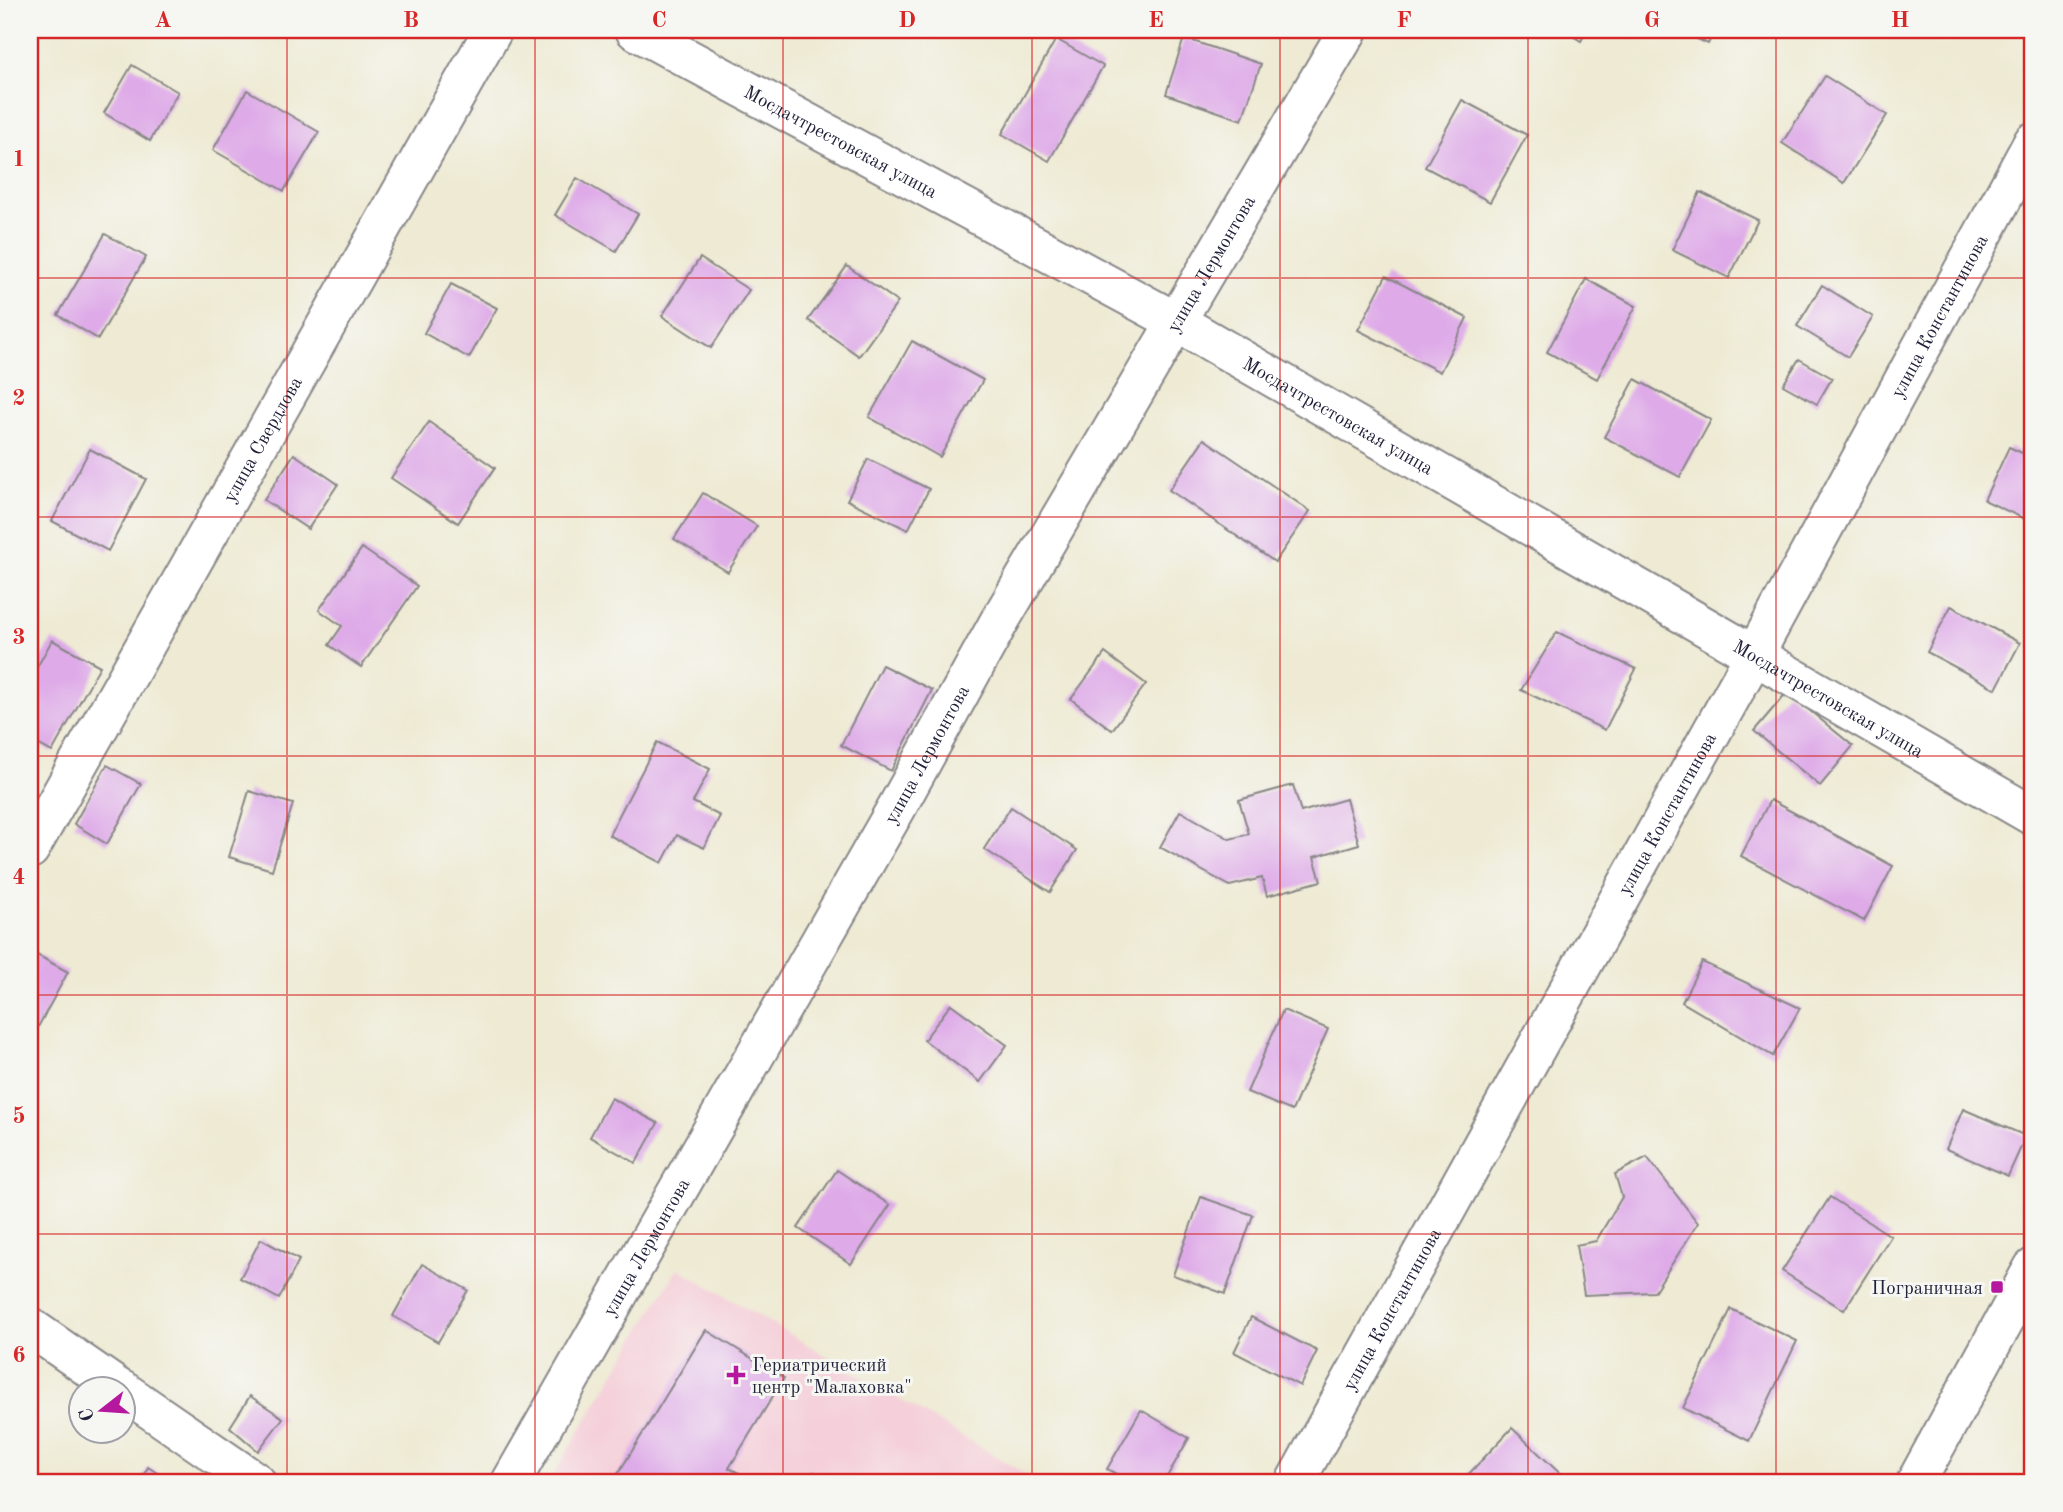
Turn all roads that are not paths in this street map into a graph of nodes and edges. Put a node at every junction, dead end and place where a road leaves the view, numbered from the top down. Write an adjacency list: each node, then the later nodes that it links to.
1 (493, 30): 8 (street, улица Свердлова)
2 (635, 30): 5 (street, Мосдачтрестовская улица)
3 (1349, 30): 5 (street, улица Лермонтова)
4 (2033, 142): 6 (street, улица Константинова)
5 (1177, 322): 6 (street, Мосдачтрестовская улица); 14 (street, улица Лермонтова)
6 (1755, 654): 7 (street, Мосдачтрестовская улица); 15 (street, улица Константинова)
7 (2033, 816)
8 (30, 849)
9 (2033, 1268): 16 (street)
10 (30, 1327): 11 (street)
11 (102, 1376)
12 (136, 1400): 13 (street)
13 (256, 1482)
14 (511, 1482)
15 (1295, 1482)
16 (1916, 1482)

